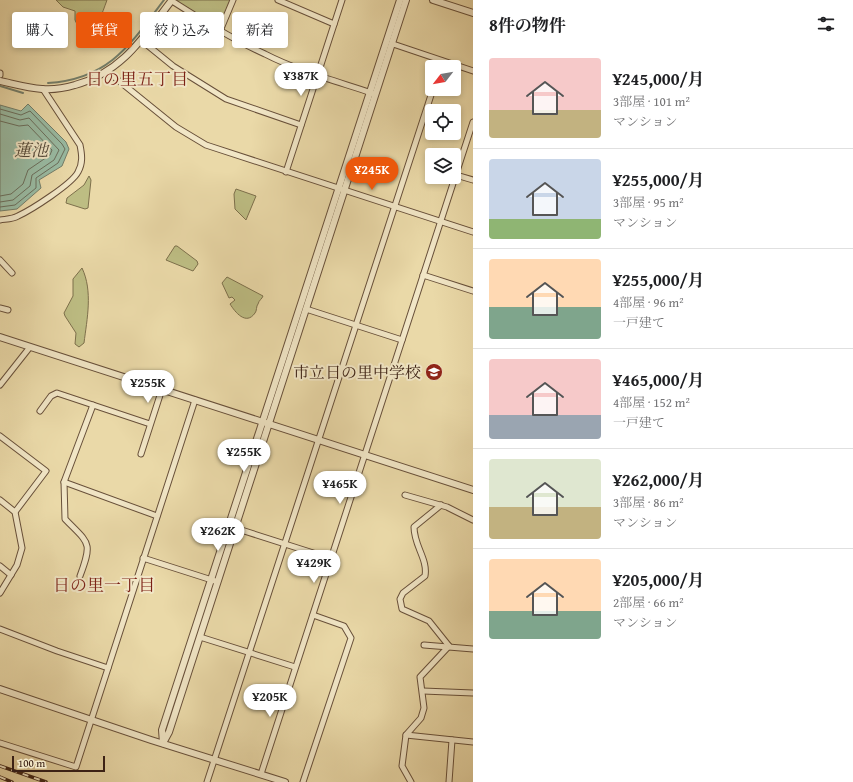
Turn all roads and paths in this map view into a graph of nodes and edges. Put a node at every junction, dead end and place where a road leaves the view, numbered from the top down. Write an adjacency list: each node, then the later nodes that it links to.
1 (172, 0): 8 (street); 9 (street)
2 (233, 0): 11 (street)
3 (278, 0): 12 (street)
4 (342, 0): 12 (street)
5 (400, 0): 24 (street)
6 (406, 0): 15 (street)
7 (433, 0): 10 (street)
8 (163, 12)
9 (191, 12)
10 (473, 13)
11 (224, 21)
12 (334, 24): 21 (street)
13 (224, 33): 21 (street)
14 (140, 41): 20 (street)
15 (393, 44): 17 (street); 25 (street)
16 (151, 48): 28 (street)
17 (439, 60)
18 (461, 67): 19 (street)
19 (473, 71)
20 (108, 72): 23 (street); 30 (street)
21 (317, 75): 24 (street); 28 (street)
22 (0, 81): 23 (street)
23 (43, 89): 37 (street)
24 (370, 92): 25 (street); 34 (street)
25 (377, 94): 35 (street)
26 (431, 96): 36 (street)
27 (473, 124): 29 (street)
28 (301, 125): 30 (street)
29 (461, 160)
30 (286, 172): 34 (street)
31 (461, 176): 32 (street)
32 (473, 180)
33 (453, 184): 38 (street)
34 (338, 189): 35 (street); 56 (street)
35 (345, 192): 36 (street); 45 (street)
36 (394, 207): 38 (street); 47 (street)
37 (0, 220)
38 (440, 222): 39 (street); 42 (street)
39 (473, 232)
40 (0, 260): 41 (street)
41 (12, 273)
42 (423, 275): 43 (street); 49 (street)
43 (473, 291)
44 (0, 308): 46 (street)
45 (306, 309): 47 (street); 58 (street)
46 (8, 310)
47 (356, 326): 49 (street); 60 (street)
48 (0, 337): 50 (street)
49 (402, 340): 62 (street)
50 (30, 347): 51 (street); 52 (street)
51 (0, 385)
52 (162, 389): 53 (street); 57 (street)
53 (195, 400): 56 (street); 69 (street)
54 (93, 405): 55 (street); 57 (street); 63 (street)
55 (40, 411)
56 (261, 422): 58 (street); 78 (street)
57 (150, 424): 61 (street)
58 (270, 424): 60 (street); 71 (street)
59 (0, 436): 68 (street)
60 (318, 440): 62 (street); 72 (street)
61 (141, 454)
62 (365, 455): 64 (street); 74 (street)
63 (64, 482): 69 (street); 77 (street)
64 (473, 490)
65 (405, 495): 67 (street)
66 (0, 500): 68 (street)
67 (441, 505): 70 (street); 85 (street)
68 (15, 512): 76 (street)
69 (157, 516): 73 (street)
70 (473, 520)
71 (235, 528): 72 (street); 79 (street)
72 (284, 544): 74 (street); 87 (street)
73 (143, 558): 78 (street); 89 (street)
74 (332, 559): 81 (street)
75 (0, 566): 76 (street)
76 (11, 575): 80 (street)
77 (80, 576)
78 (211, 580): 79 (street); 98 (street)
79 (218, 582): 83 (street)
80 (0, 593)
81 (313, 615): 88 (street); 103 (street)
82 (0, 629): 89 (street)
83 (200, 637): 87 (street); 98 (street)
84 (424, 645): 85 (street)
85 (449, 646): 86 (street); 91 (street)
86 (473, 649)
87 (249, 654): 88 (street); 99 (street)
88 (295, 667): 100 (street)
89 (108, 668): 93 (street)
90 (0, 689): 93 (street)
91 (423, 691): 92 (street); 94 (street)
92 (473, 693)
93 (91, 719): 97 (street); 98 (street)
94 (406, 736): 95 (street); 104 (street)
95 (452, 740): 96 (street); 105 (street)
96 (473, 742)
97 (0, 743)
98 (163, 743): 99 (street)
99 (215, 760): 100 (street); 101 (street)
100 (261, 774): 102 (street)
101 (207, 782)
102 (284, 782)
103 (303, 782)
104 (411, 782)
105 (449, 782)

